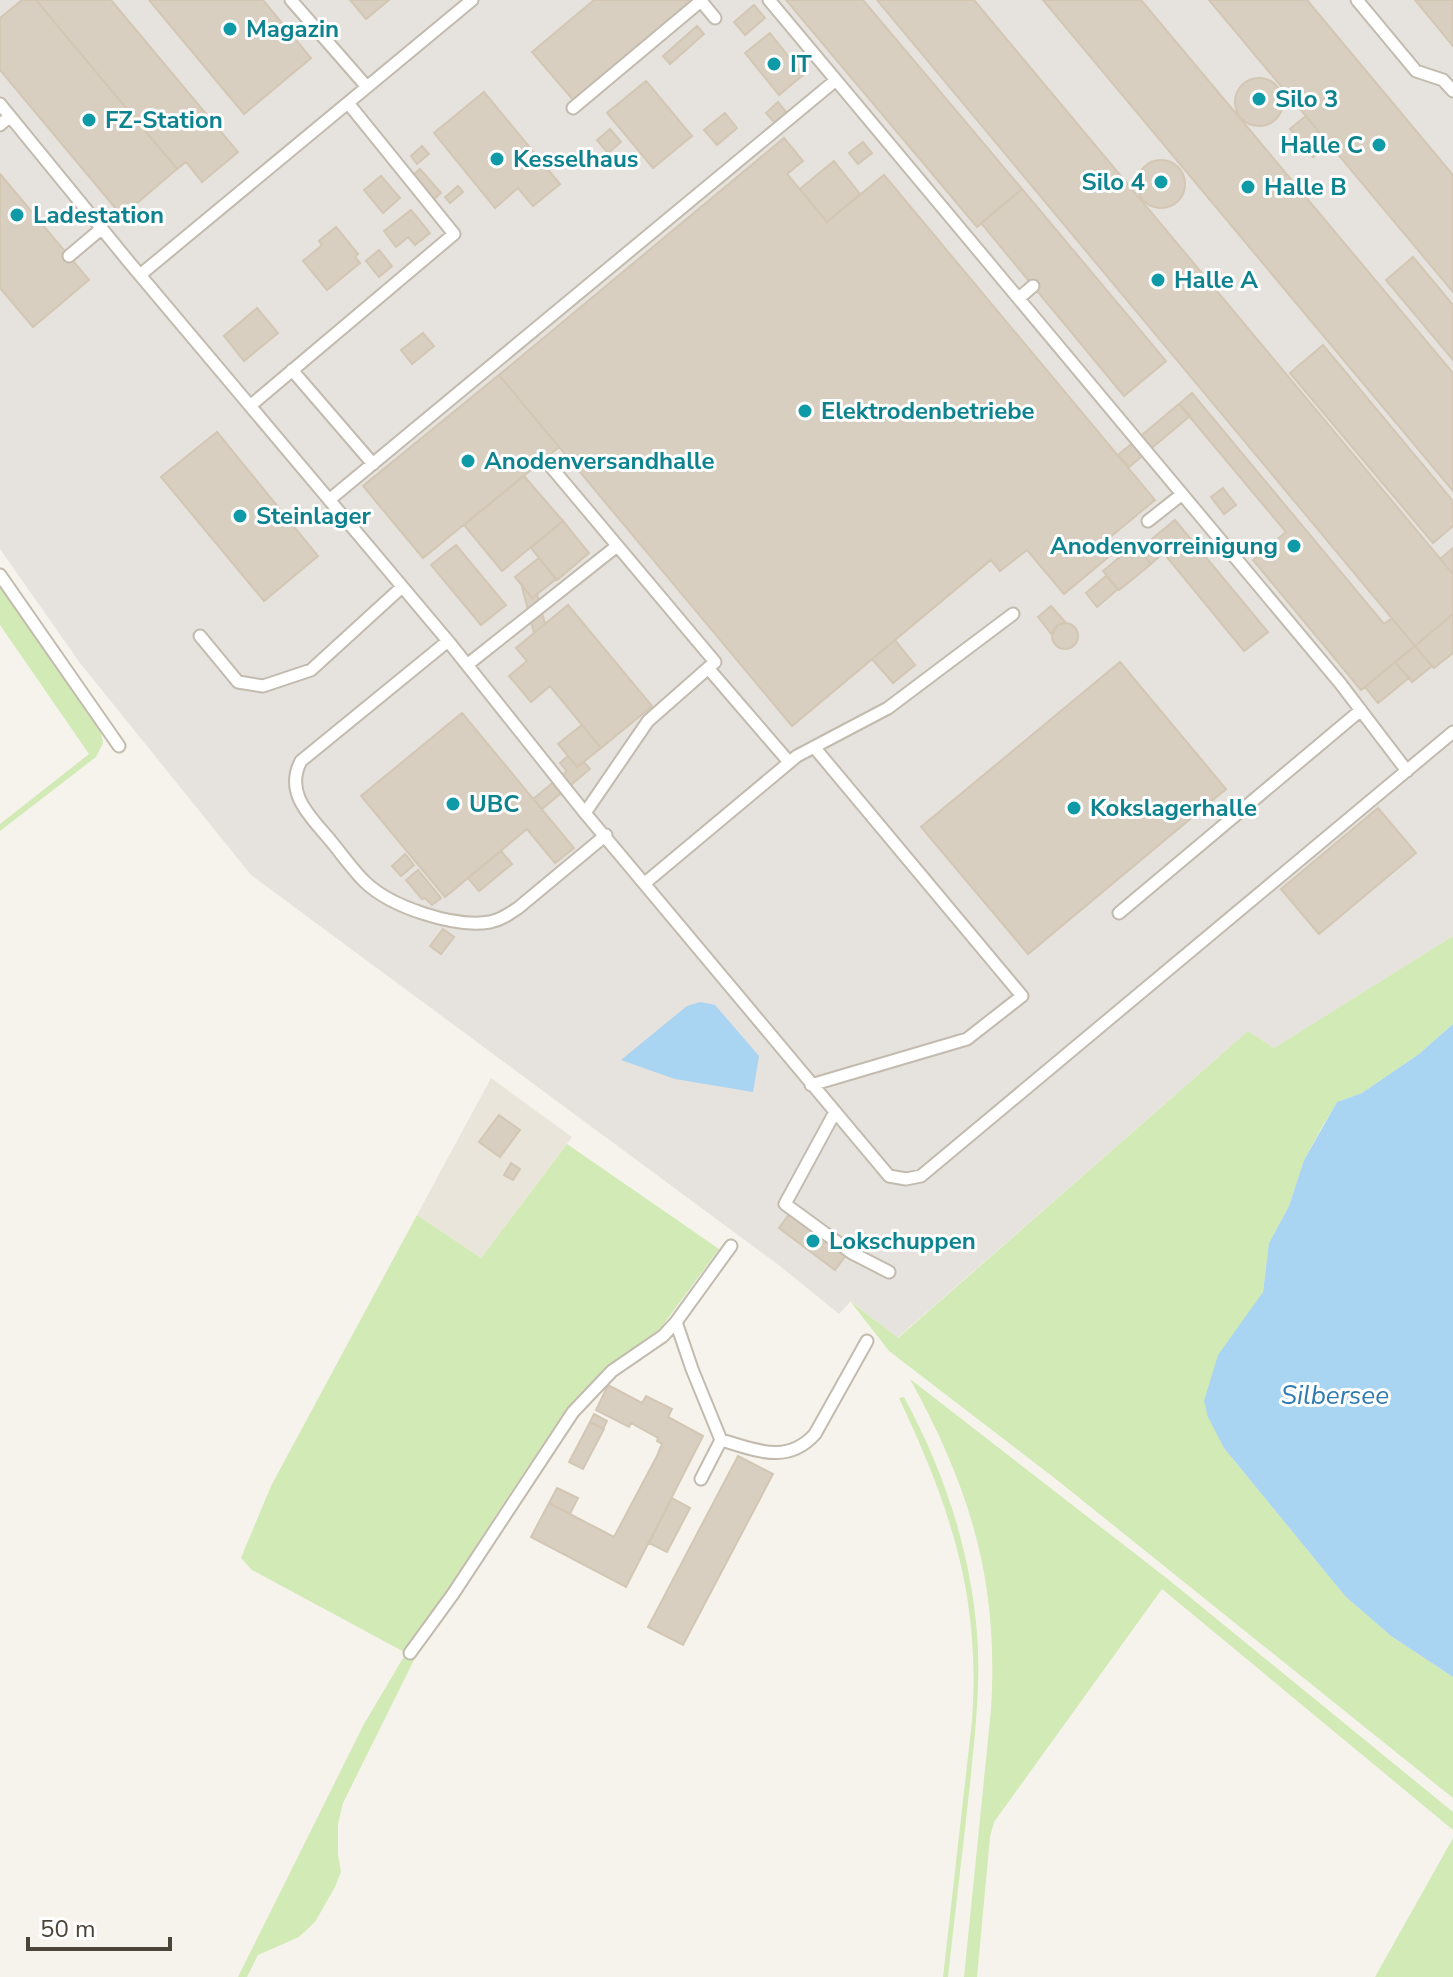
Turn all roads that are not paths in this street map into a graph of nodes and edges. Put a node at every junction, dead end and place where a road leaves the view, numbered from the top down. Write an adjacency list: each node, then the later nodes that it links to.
1 (291, 0): 8 (lane)
2 (472, 0): 8 (lane)
3 (702, 0): 6 (lane); 12 (lane)
4 (769, 0): 7 (lane)
5 (1357, 0): 9 (lane)
6 (715, 18)
7 (836, 80): 19 (lane); 22 (lane)
8 (367, 87): 10 (lane)
9 (1453, 91)
10 (348, 103): 17 (lane); 20 (lane)
11 (0, 104): 13 (lane)
12 (573, 108)
13 (10, 116): 14 (lane); 15 (lane)
14 (0, 125)
15 (101, 229): 16 (lane); 17 (lane)
16 (69, 256)
17 (140, 275): 21 (lane)
18 (1033, 286): 19 (lane)
19 (1019, 298): 24 (lane)
20 (292, 370): 21 (lane); 22 (lane)
21 (250, 406): 25 (lane)
22 (373, 464): 25 (lane)
23 (552, 468): 27 (lane)
24 (1181, 495): 26 (lane); 35 (lane)
25 (329, 500): 29 (lane)
26 (1148, 521)
27 (617, 546): 33 (lane); 34 (lane)
28 (0, 575): 37 (lane)
29 (402, 587): 31 (lane); 32 (lane)
30 (1013, 614): 38 (lane)
31 (200, 636)
32 (448, 641): 33 (lane); 42 (lane)
33 (467, 665): 41 (lane)
34 (708, 668): 39 (lane); 41 (lane)
35 (1361, 710): 40 (lane); 44 (lane)
36 (1453, 732): 40 (lane)
37 (119, 746)
38 (814, 747): 39 (lane); 45 (lane)
39 (789, 762): 43 (lane)
40 (1407, 771): 46 (lane)
41 (585, 813): 42 (lane)
42 (606, 835): 43 (lane)
43 (645, 883): 45 (lane)
44 (1119, 913)
45 (811, 1085): 46 (lane)
46 (835, 1112): 48 (lane)
47 (731, 1246): 49 (lane)
48 (889, 1272)
49 (676, 1322): 51 (lane); 53 (lane)
50 (867, 1341): 51 (lane)
51 (721, 1440): 52 (lane)
52 (701, 1479)
53 (410, 1653)

